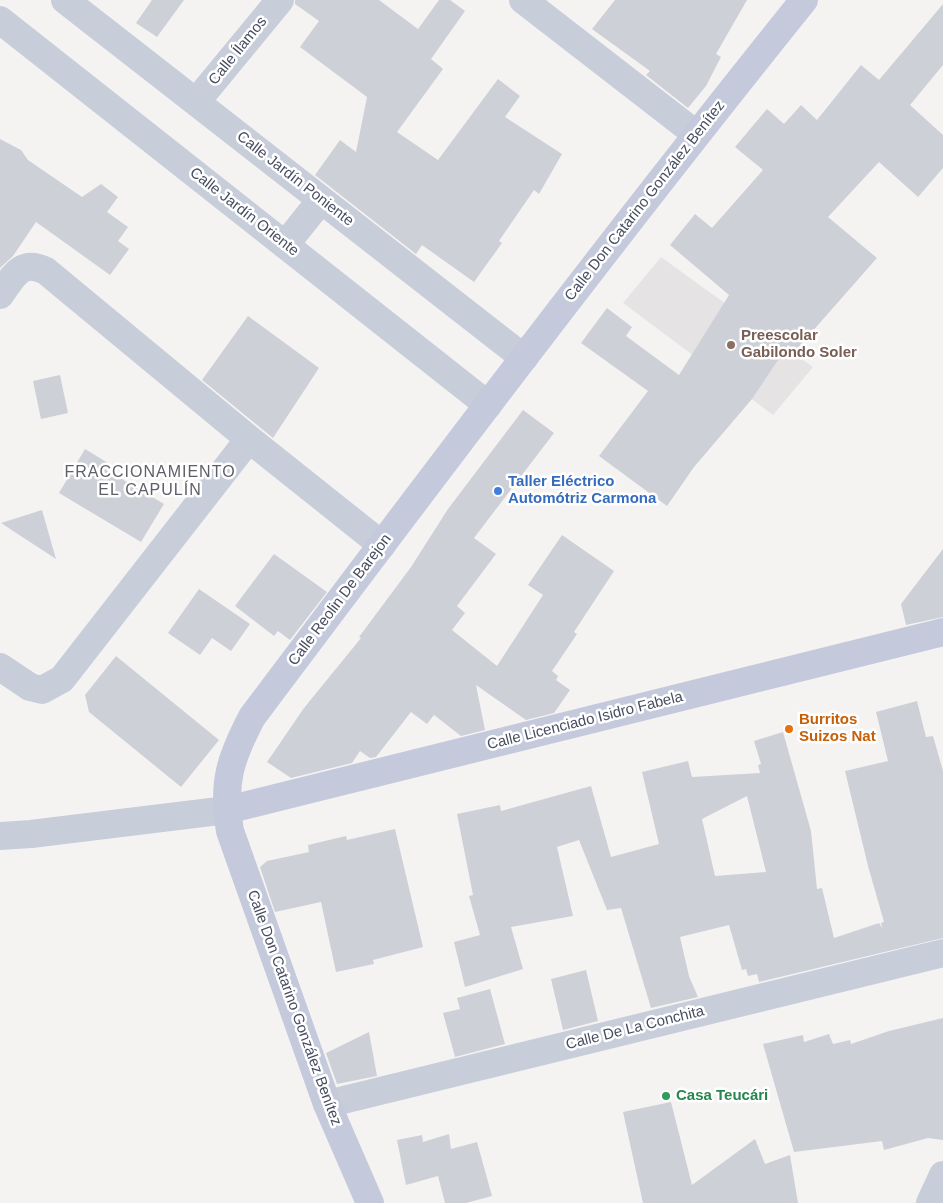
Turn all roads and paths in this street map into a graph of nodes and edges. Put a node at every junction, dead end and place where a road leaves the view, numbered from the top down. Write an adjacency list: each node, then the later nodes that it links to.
1 (66, 0): 6 (street, Calle Jardín Poniente)
2 (280, 0): 6 (street, Calle Ílamos)
3 (523, 0): 7 (street)
4 (804, 0): 7 (main road, Calle Don Catarino González Benítez)
5 (0, 20): 9 (street, Calle Jardín Oriente)
6 (196, 102): 8 (street, Calle Jardín Poniente)
7 (696, 134): 11 (main road, Calle Don Catarino González Benítez)
8 (321, 200): 9 (street); 11 (street, Calle Jardín Poniente)
9 (285, 244): 12 (street, Calle Jardín Oriente)
10 (0, 295): 13 (street)
11 (524, 358): 12 (main road, Calle Don Catarino González Benítez)
12 (488, 405): 14 (main road, Calle Reolin De Barejon)
13 (249, 439): 14 (street); 16 (street)
14 (382, 545): 17 (main road, Calle Reolin De Barejon)
15 (943, 632): 17 (main road, Calle Licenciado Isidro Fabela)
16 (0, 667)
17 (226, 810): 18 (street); 20 (main road, Calle Don Catarino González Benítez)
18 (0, 836)
19 (943, 953): 20 (street, Calle De La Conchita)
20 (327, 1104): 22 (main road, Calle Don Catarino González Benítez)
21 (943, 1175): 23 (street)
22 (370, 1203)
23 (930, 1203)

